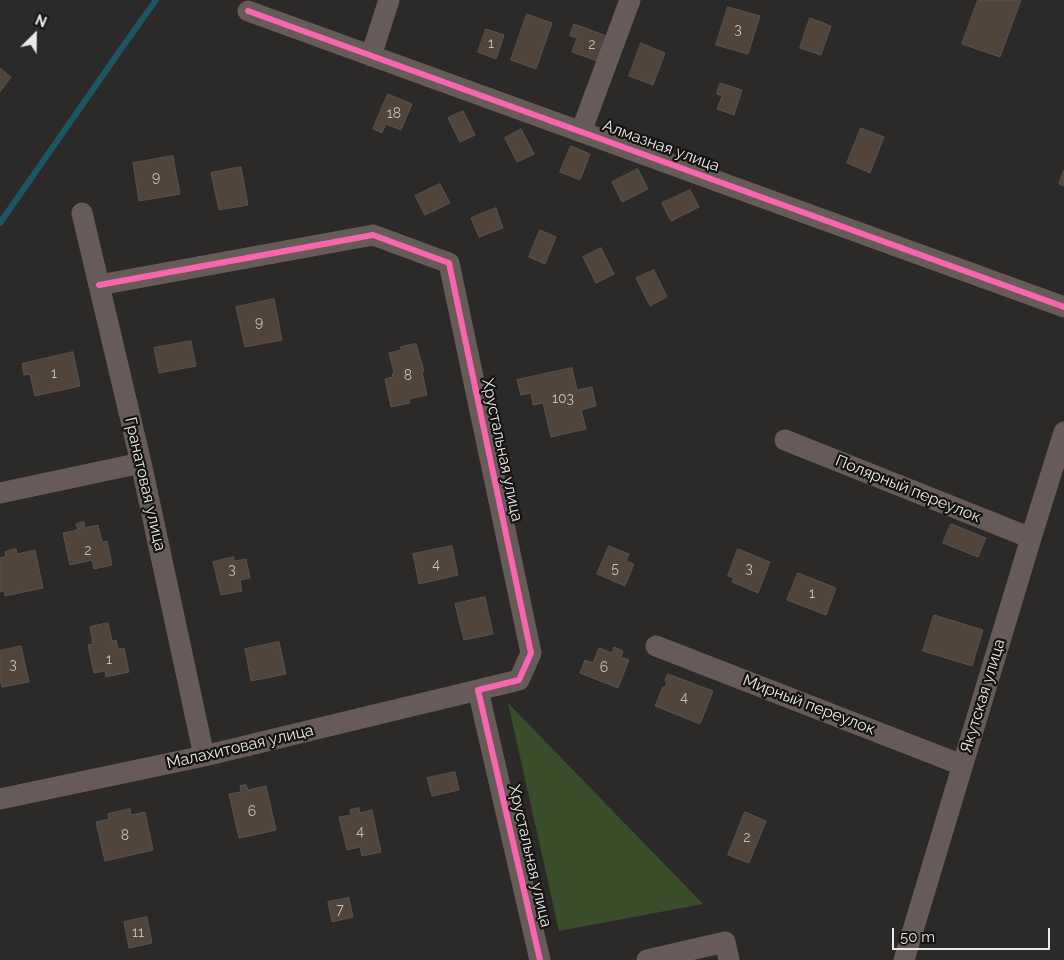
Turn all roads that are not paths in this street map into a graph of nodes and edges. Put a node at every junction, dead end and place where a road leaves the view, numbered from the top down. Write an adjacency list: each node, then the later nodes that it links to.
1 (389, 0): 4 (street)
2 (630, 0): 5 (street)
3 (248, 11): 4 (street, Алмазная улица)
4 (371, 56): 5 (street, Алмазная улица)
5 (581, 132): 8 (street, Алмазная улица)
6 (82, 213): 7 (street, Гранатовая улица)
7 (98, 285): 11 (street, Гранатовая улица); 15 (street, Хрустальная улица)
8 (1064, 307)
9 (1064, 432): 13 (street, Якутская улица)
10 (785, 440): 13 (street, Полярный переулок)
11 (140, 464): 12 (street); 16 (street, Гранатовая улица)
12 (0, 493)
13 (1031, 538): 17 (street, Якутская улица)
14 (656, 646): 17 (street, Мирный переулок)
15 (478, 690): 16 (street, Малахитовая улица); 20 (street, Хрустальная улица)
16 (204, 756): 18 (street, Малахитовая улица)
17 (962, 765): 22 (street, Якутская улица)
18 (0, 799)
19 (727, 951): 21 (street)
20 (540, 960)
21 (647, 960)
22 (904, 960)

